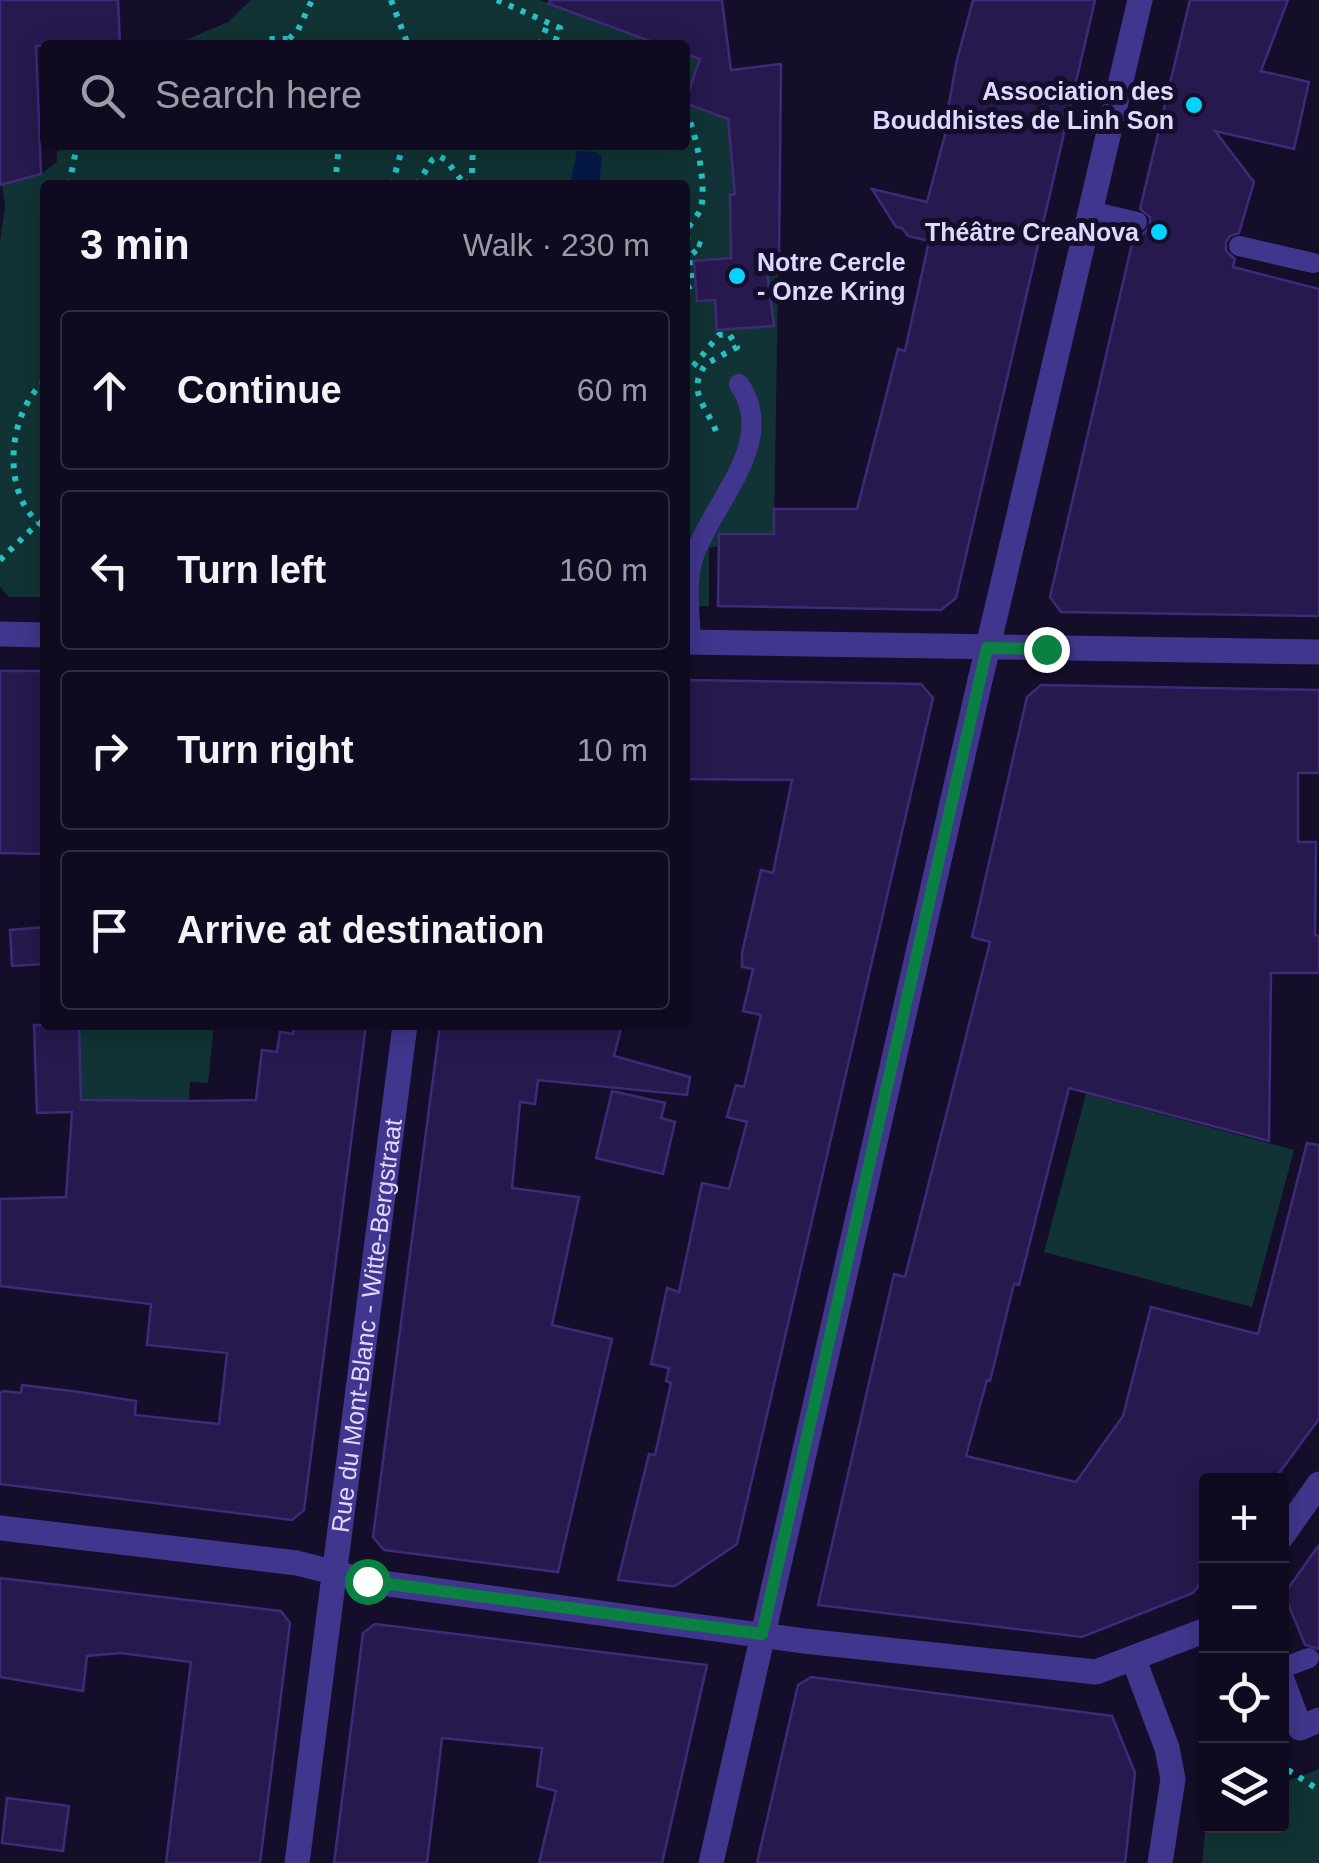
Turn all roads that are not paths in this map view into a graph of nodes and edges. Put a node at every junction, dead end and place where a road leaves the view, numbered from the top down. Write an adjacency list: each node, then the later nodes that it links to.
1 (1140, 0): 2 (street)
2 (1090, 212): 3 (lane); 11 (street)
3 (1137, 222)
4 (1239, 246): 5 (lane)
5 (1314, 263)
6 (738, 384): 7 (lane)
7 (690, 578)
8 (0, 634): 9 (street)
9 (40, 634)
10 (690, 642): 11 (street)
11 (987, 648): 12 (street); 19 (street)
12 (1319, 652)
13 (404, 1030): 17 (street, Rue du Mont-Blanc - Witte-Bergstraat)
14 (1319, 1484): 15 (street)
15 (1289, 1526)
16 (0, 1528): 17 (street)
17 (333, 1573): 19 (street); 25 (street, Rue du Mont-Blanc - Witte-Bergstraat)
18 (1199, 1633): 21 (street)
19 (762, 1634): 21 (street); 26 (street)
20 (1309, 1658): 22 (lane)
21 (1134, 1660): 27 (street)
22 (1289, 1665)
23 (1289, 1691): 24 (street)
24 (1310, 1724)
25 (297, 1863)
26 (711, 1863)
27 (1160, 1863)

